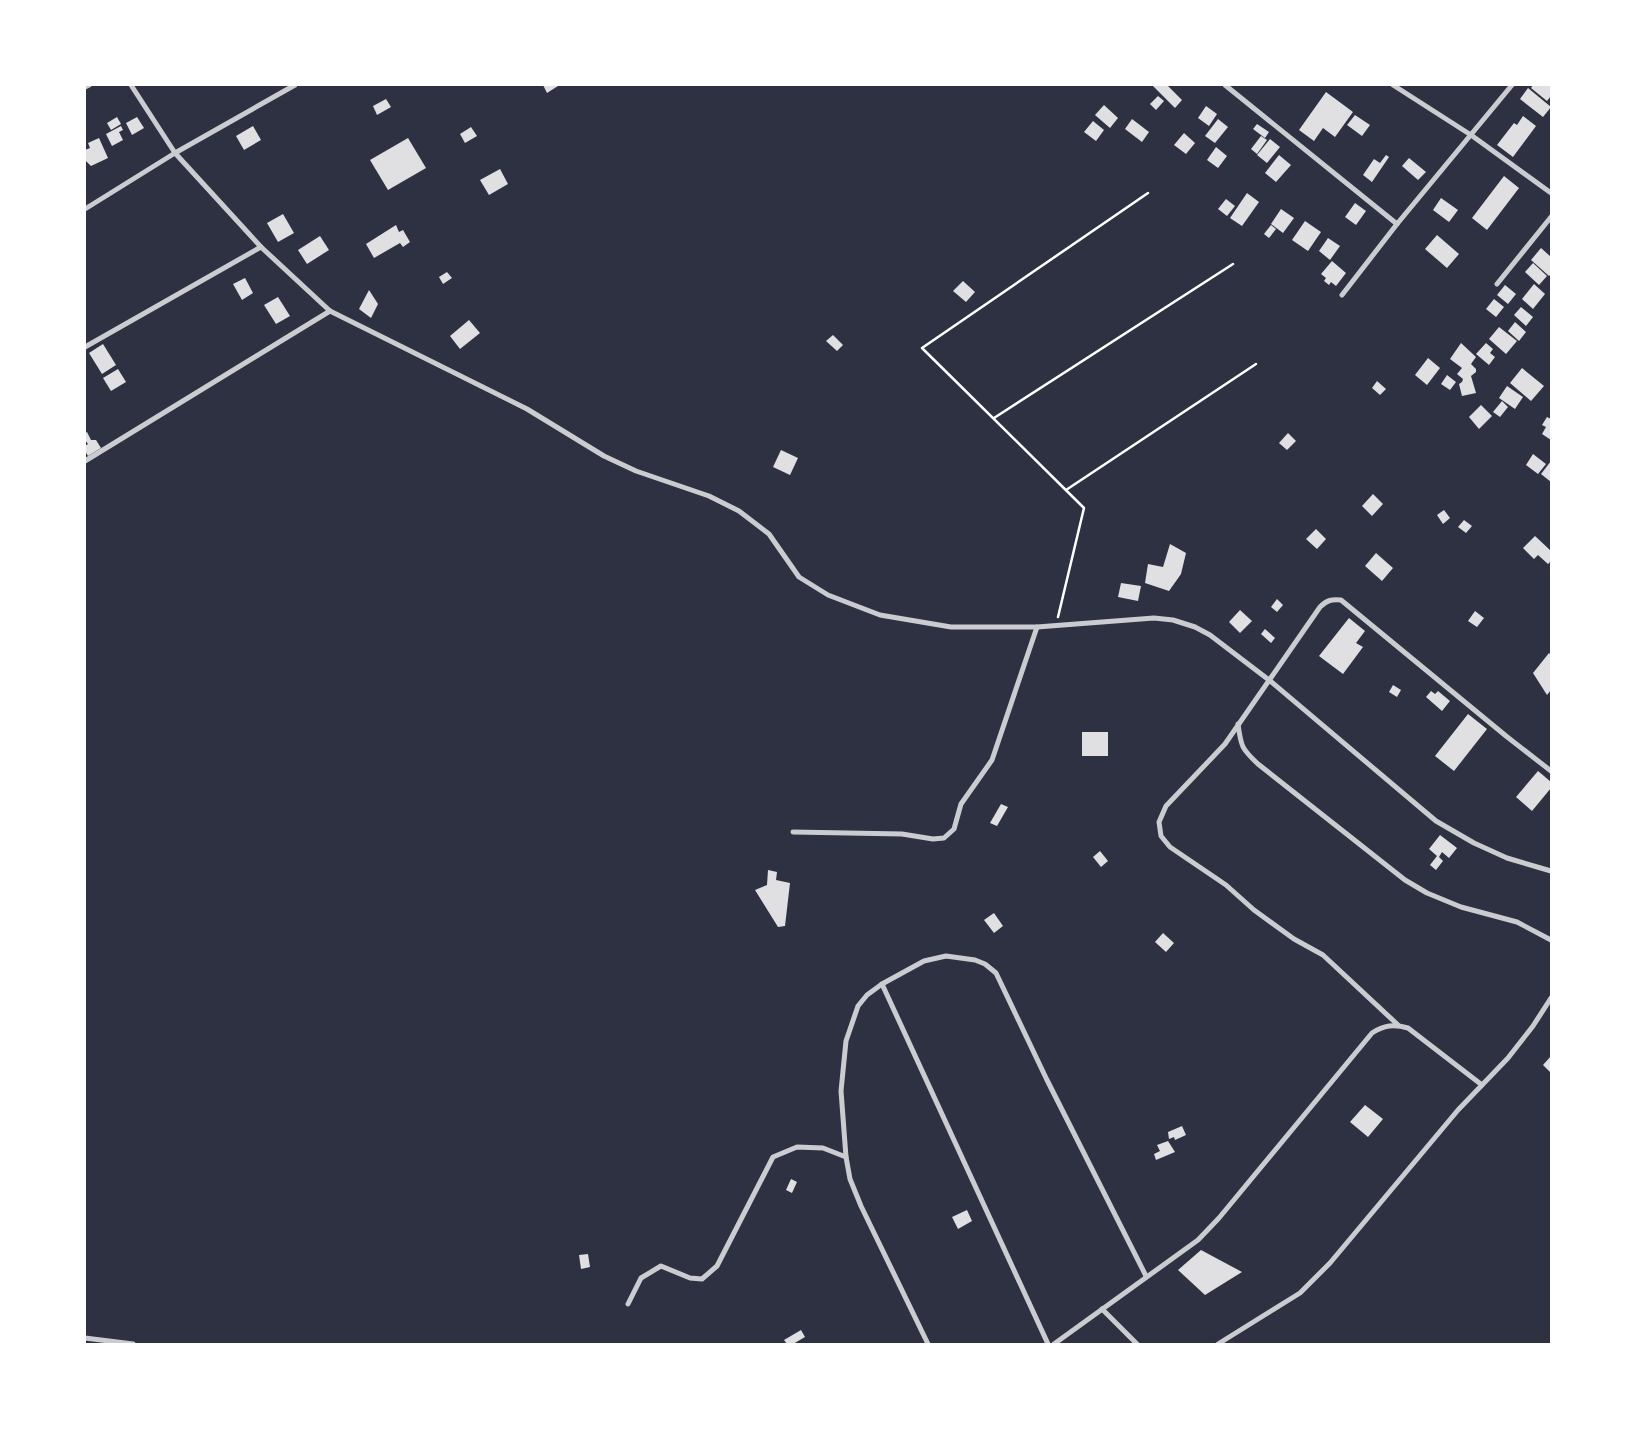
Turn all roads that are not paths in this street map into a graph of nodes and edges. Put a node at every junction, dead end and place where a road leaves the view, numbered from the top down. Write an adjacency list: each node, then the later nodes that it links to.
1 (89, 85): 7 (street)
2 (131, 85): 9 (street)
3 (295, 85): 9 (street)
4 (1225, 85): 13 (street)
5 (1393, 85): 8 (street)
6 (1512, 85): 8 (street)
7 (85, 87)
8 (1471, 135): 10 (street); 13 (street)
9 (175, 153): 11 (street); 14 (street)
10 (1551, 193)
11 (85, 209)
12 (1551, 218): 15 (street)
13 (1397, 224): 16 (street)
14 (261, 247): 17 (street); 18 (street)
15 (1497, 284)
16 (1342, 295)
17 (330, 311): 19 (street); 20 (street)
18 (85, 347)
19 (85, 461)
20 (1037, 627): 21 (street); 24 (street)
21 (1269, 680): 22 (street); 23 (street); 25 (street)
22 (1238, 724): 26 (street); 29 (street)
23 (1551, 771)
24 (793, 832)
25 (1551, 871)
26 (1551, 940)
27 (882, 984): 31 (street); 32 (street); 38 (street)
28 (1551, 998): 30 (street)
29 (1398, 1025): 30 (street); 32 (street)
30 (1482, 1085): 41 (street)
31 (846, 1156): 33 (street); 37 (street)
32 (1146, 1276): 34 (street)
33 (628, 1304)
34 (1102, 1310): 39 (street); 40 (street)
35 (85, 1338): 36 (street)
36 (133, 1344)
37 (928, 1344)
38 (1048, 1344)
39 (1054, 1344)
40 (1137, 1344)
41 (1218, 1344)

